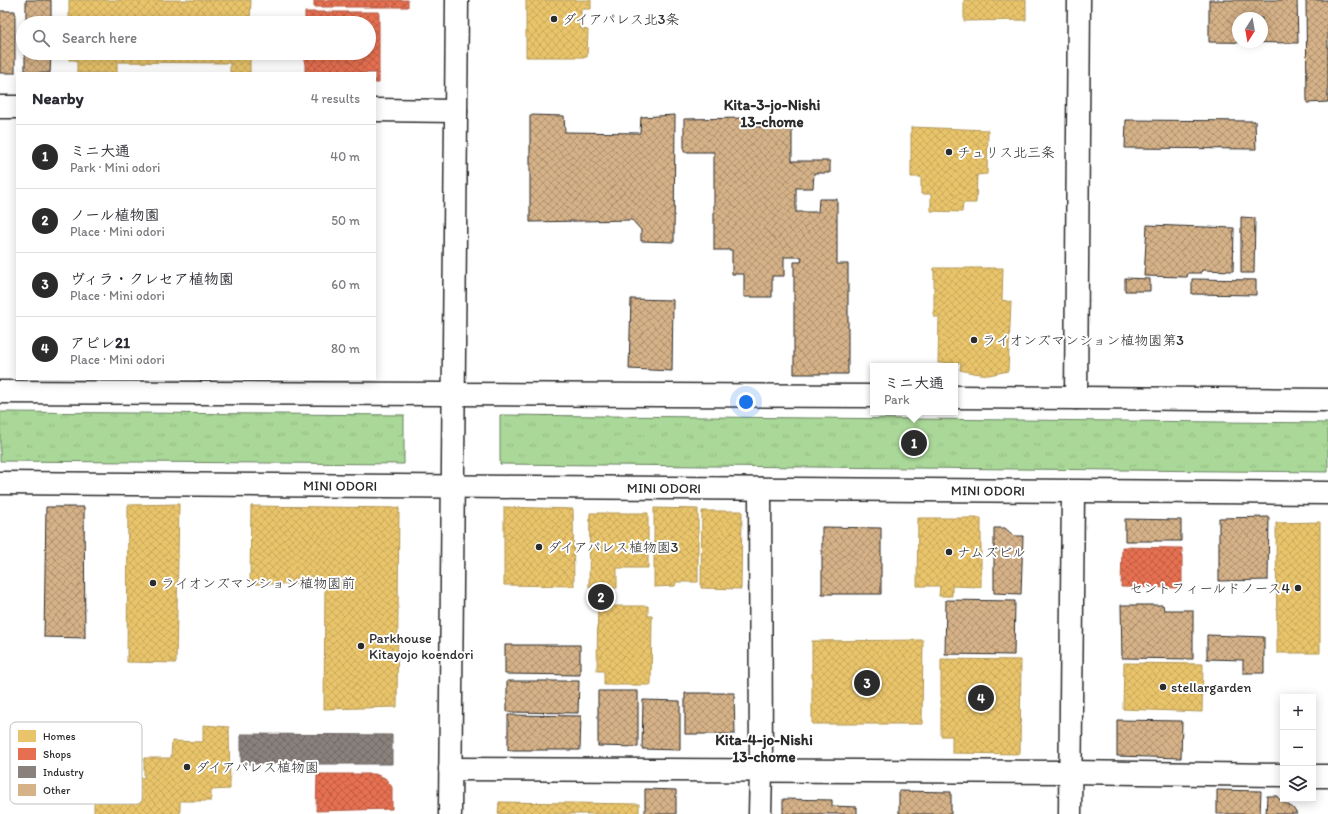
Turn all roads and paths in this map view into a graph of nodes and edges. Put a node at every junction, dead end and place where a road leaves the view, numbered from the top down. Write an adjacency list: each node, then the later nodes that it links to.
1 (457, 0): 6 (street)
2 (1079, 0): 11 (street)
3 (0, 107): 4 (street)
4 (16, 107)
5 (376, 110): 6 (street)
6 (456, 111): 8 (street)
7 (0, 392): 8 (street)
8 (453, 394): 9 (street); 14 (street)
9 (870, 396)
10 (958, 397): 11 (street)
11 (1076, 398): 12 (street)
12 (1328, 400)
13 (0, 483): 14 (street, MINI ODORI)
14 (453, 487): 15 (street, MINI ODORI); 18 (street)
15 (760, 489): 16 (street, MINI ODORI); 19 (street)
16 (1073, 492): 17 (street, MINI ODORI); 20 (street)
17 (1328, 493)
18 (450, 768): 19 (street); 24 (street)
19 (761, 770): 20 (street); 25 (street)
20 (1070, 772): 21 (street); 26 (street)
21 (1280, 775)
22 (1316, 776): 23 (street)
23 (1328, 776)
24 (450, 814)
25 (760, 814)
26 (1070, 814)

